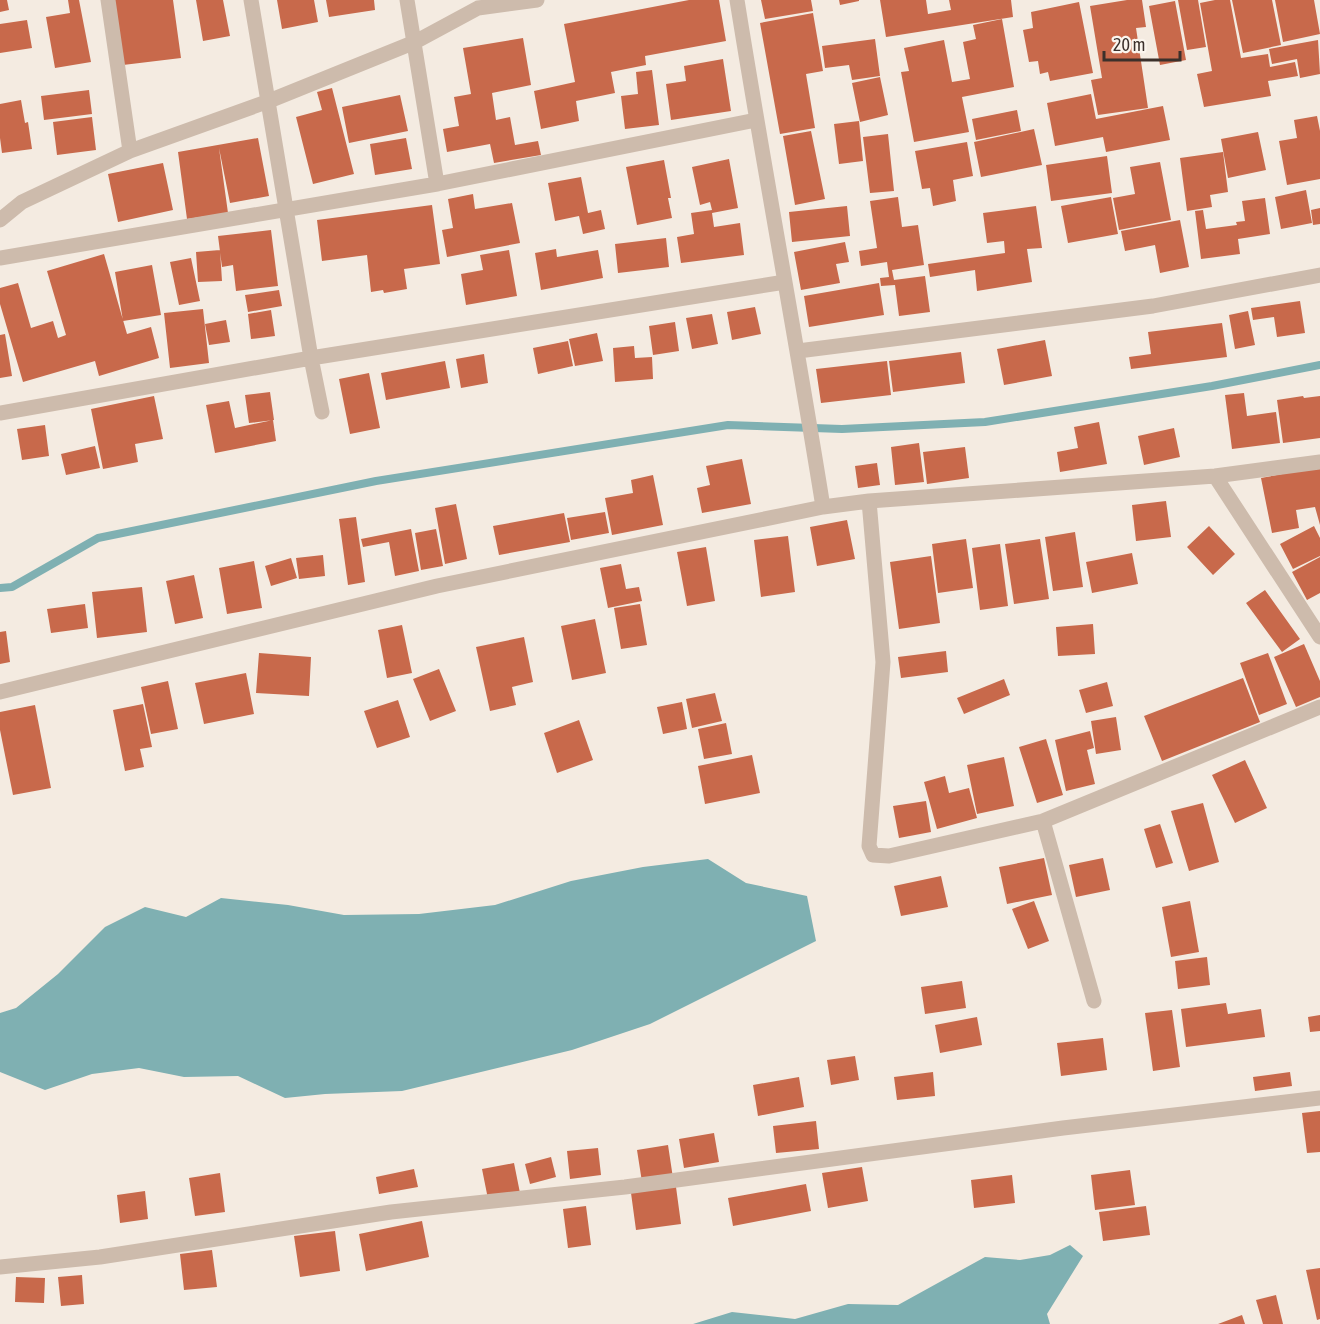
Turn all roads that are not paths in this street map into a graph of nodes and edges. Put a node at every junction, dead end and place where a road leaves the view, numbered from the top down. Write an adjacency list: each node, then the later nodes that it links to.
1 (108, 0): 10 (street)
2 (250, 0): 8 (street)
3 (407, 0): 7 (street)
4 (537, 0): 6 (street)
5 (737, 0): 9 (street)
6 (480, 4): 7 (street)
7 (415, 42): 8 (street); 11 (street)
8 (269, 101): 10 (street); 12 (street)
9 (756, 120): 11 (street); 16 (street)
10 (130, 151): 13 (street)
11 (437, 184): 12 (street)
12 (287, 210): 14 (street); 18 (street)
13 (0, 220)
14 (0, 258)
15 (1320, 275): 17 (street)
16 (785, 282): 17 (street); 18 (street)
17 (798, 351): 24 (street)
18 (311, 358): 19 (street); 20 (street)
19 (322, 412)
20 (0, 413)
21 (1320, 462): 22 (street)
22 (1215, 476): 23 (street); 25 (street)
23 (869, 501): 24 (street); 28 (street)
24 (823, 507): 26 (street)
25 (1320, 637)
26 (0, 692)
27 (1320, 707): 28 (street)
28 (1043, 821): 29 (street)
29 (1094, 1001)
30 (1320, 1098): 31 (street)
31 (0, 1267)

